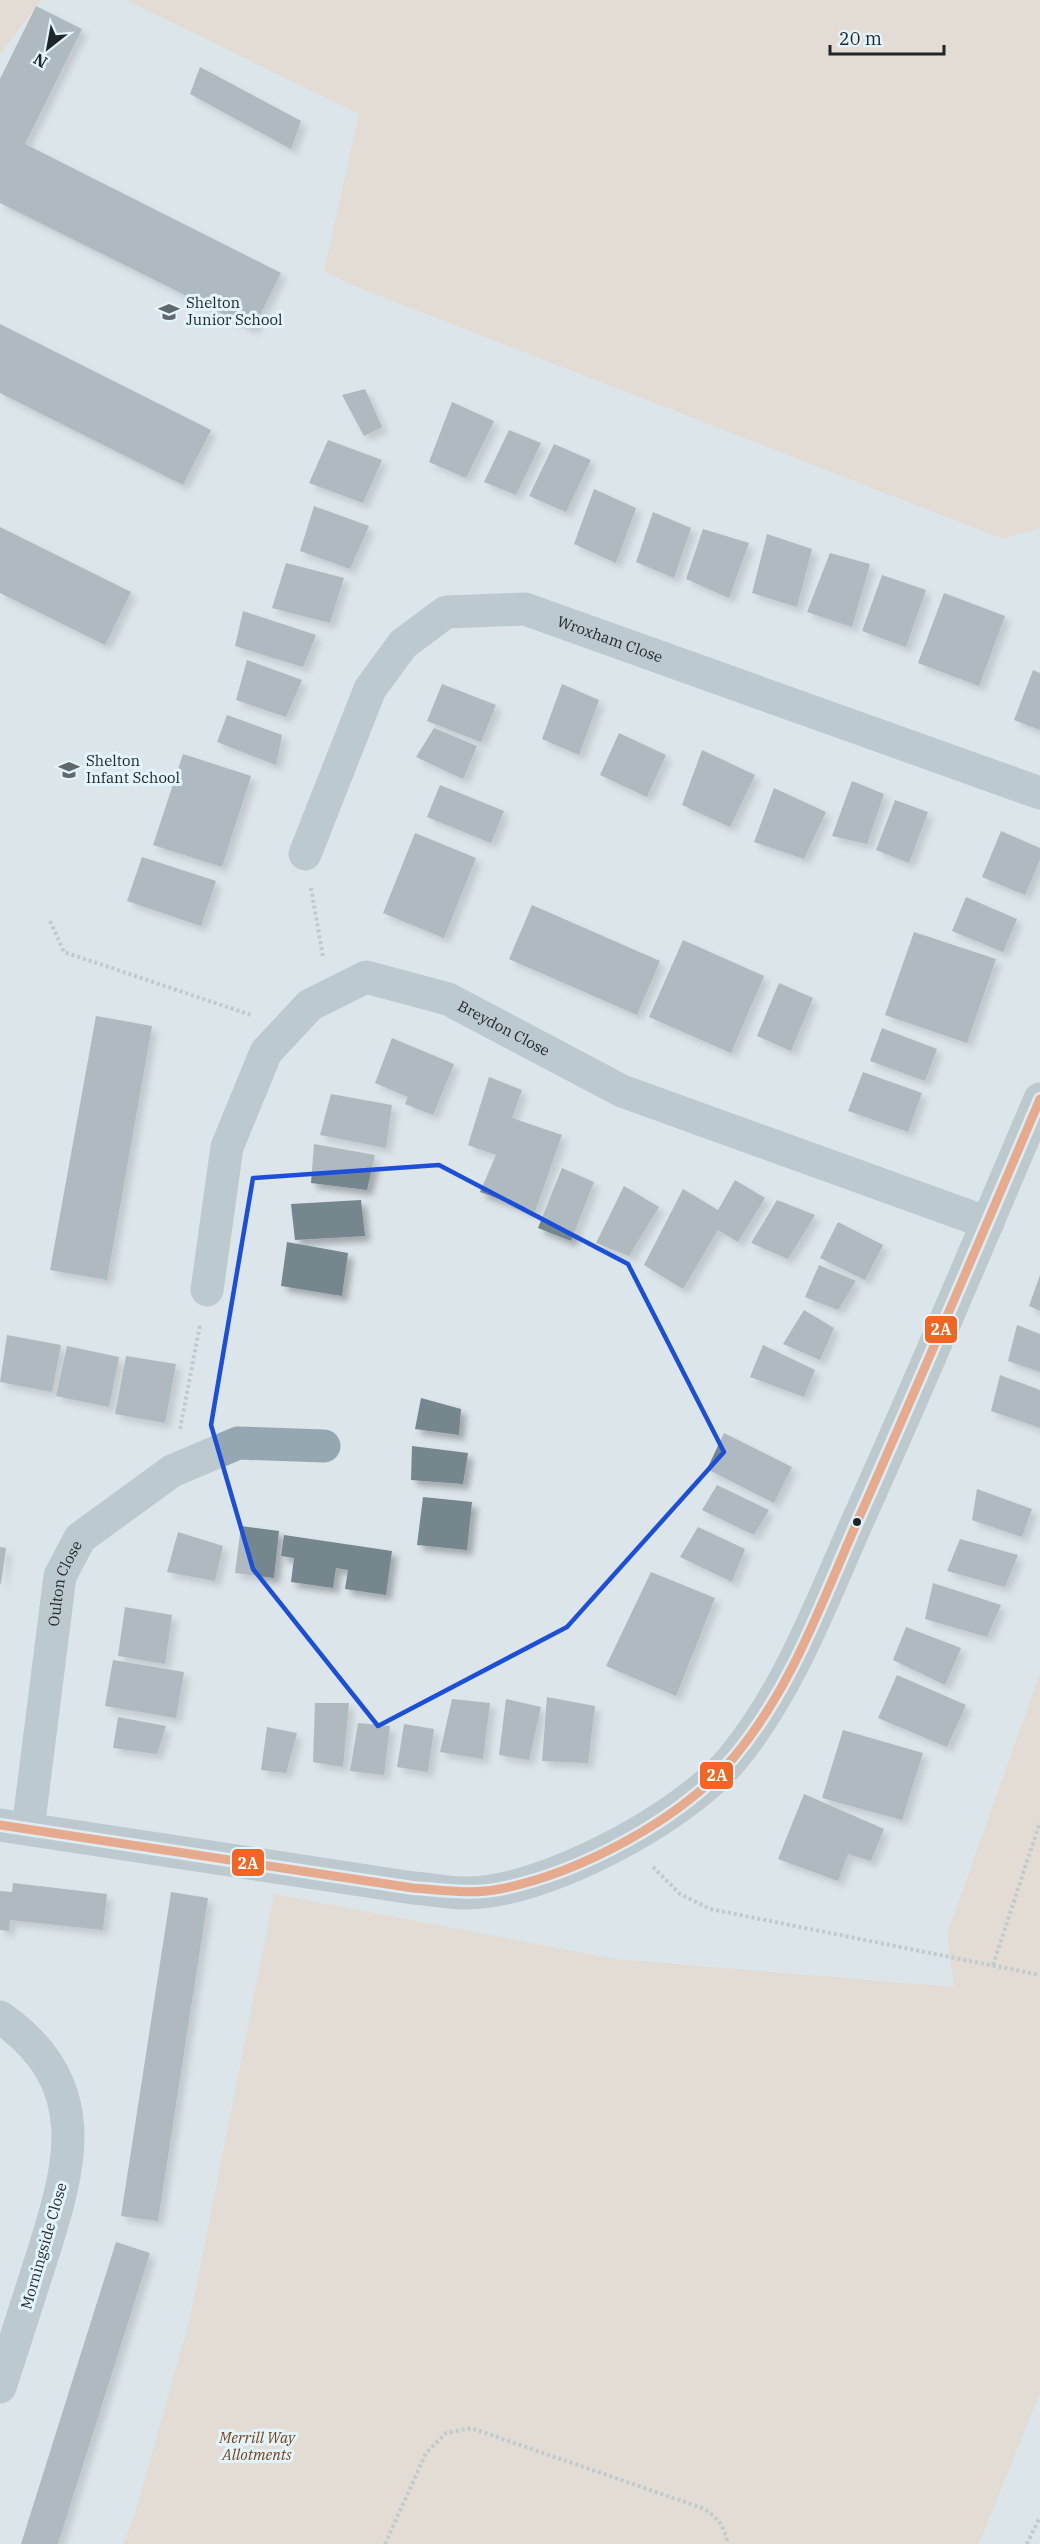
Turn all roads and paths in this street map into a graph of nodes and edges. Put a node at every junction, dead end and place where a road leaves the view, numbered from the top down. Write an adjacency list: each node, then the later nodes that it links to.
1 (1040, 793): 2 (street, Wroxham Close)
2 (305, 854): 4 (path)
3 (50, 921): 5 (path)
4 (330, 995): 5 (street, Breydon Close); 7 (street, Breydon Close)
5 (289, 1027): 8 (street, Breydon Close)
6 (1040, 1099): 7 (street)
7 (988, 1223): 13 (street)
8 (207, 1290): 10 (path)
9 (324, 1446): 10 (street, Oulton Close)
10 (172, 1471): 12 (street, Oulton Close)
11 (1040, 1822): 14 (path)
12 (14, 1827): 13 (street)
13 (630, 1838): 14 (path)
14 (993, 1965): 15 (path)
15 (1040, 1976)
16 (0, 2017): 17 (street, Morningside Close)
17 (0, 2387)
18 (1040, 2517): 21 (path)
19 (385, 2544): 20 (path)
20 (728, 2544)
21 (1027, 2544)

